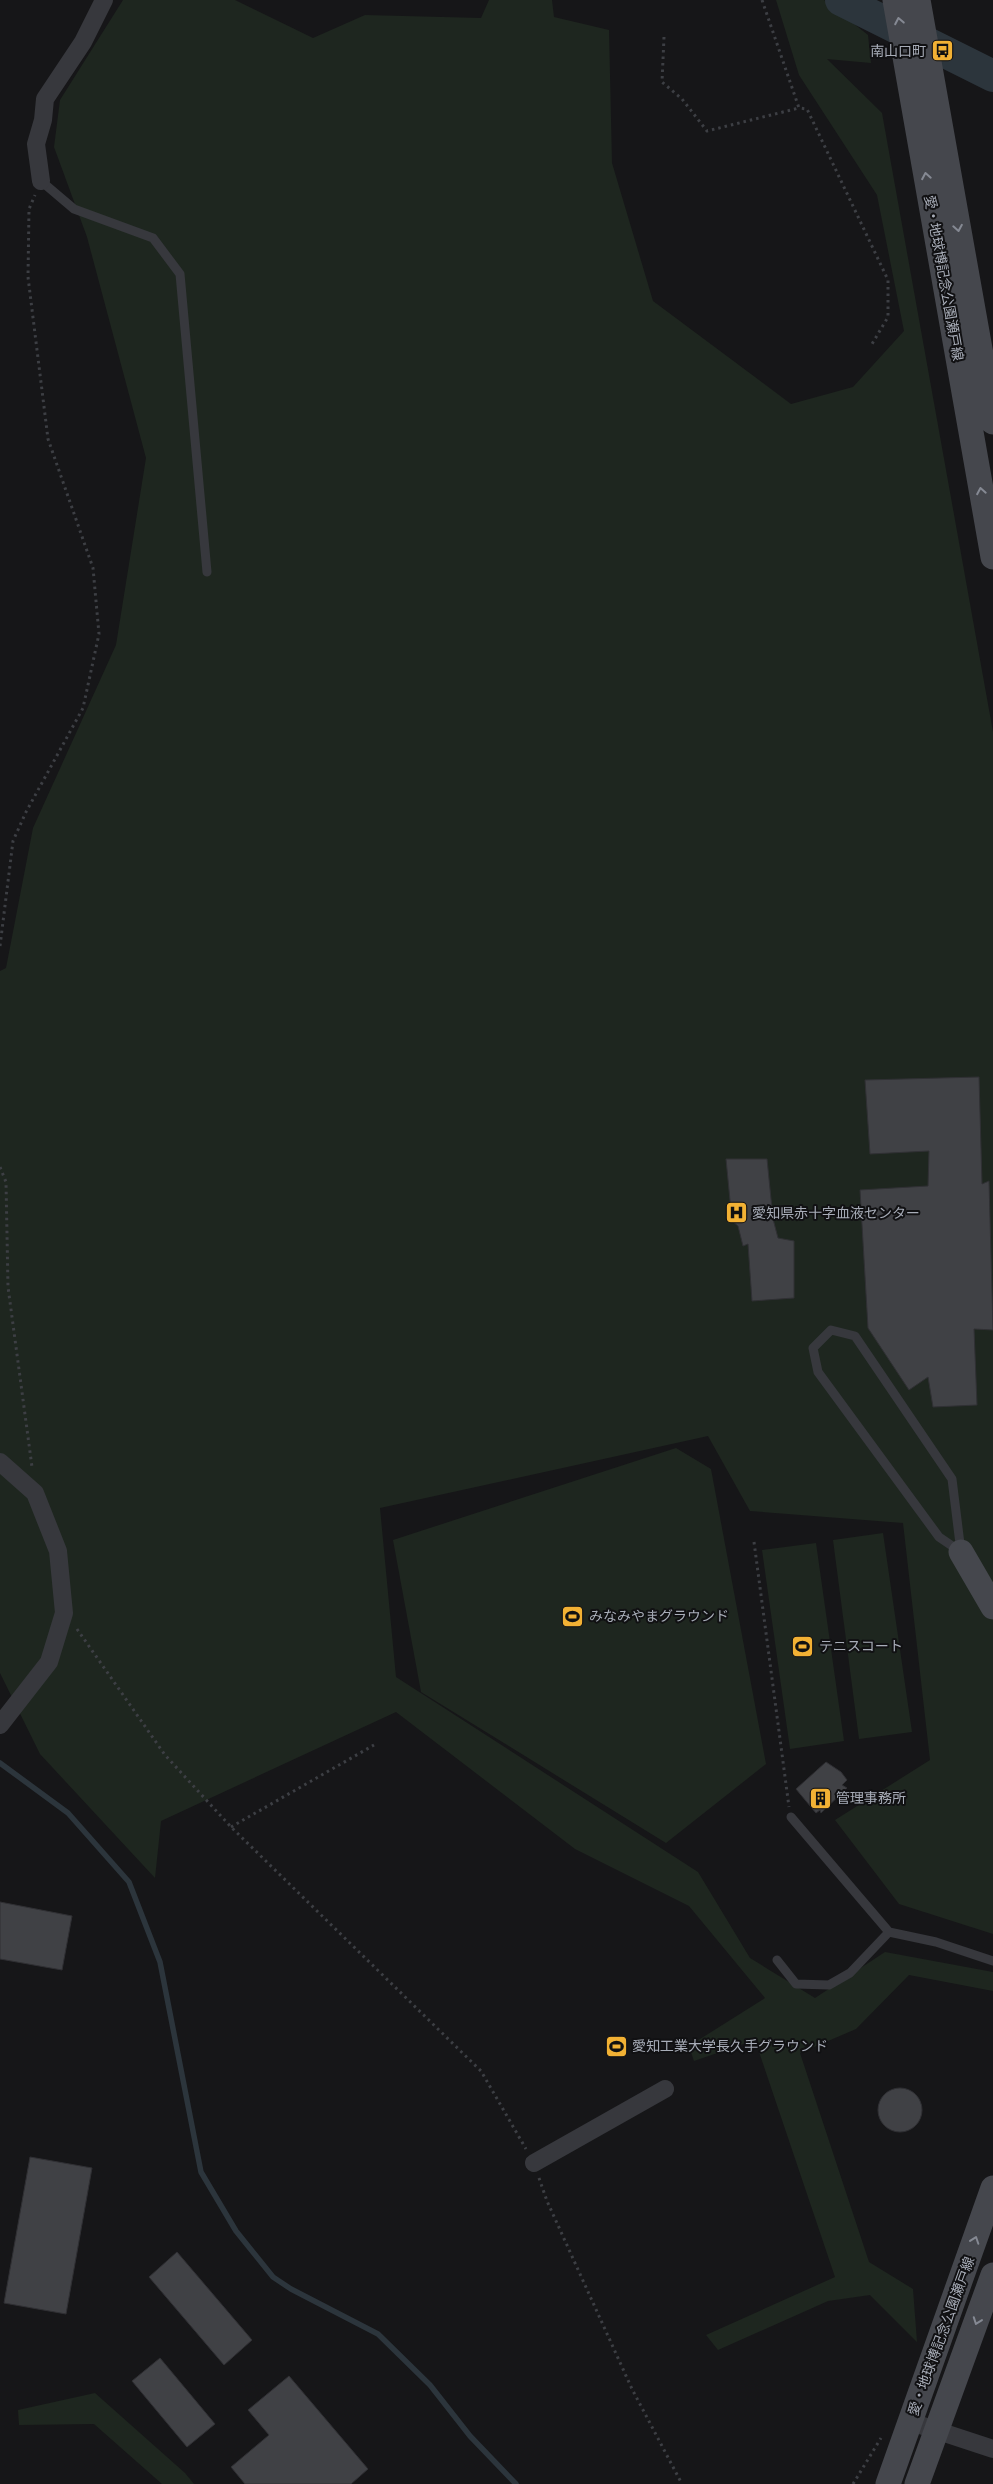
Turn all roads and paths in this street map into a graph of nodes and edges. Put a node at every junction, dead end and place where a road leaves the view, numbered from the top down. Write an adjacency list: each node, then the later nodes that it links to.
1 (104, 0): 7 (street)
2 (762, 0): 6 (path)
3 (895, 0): 10 (main road, 愛・地球博記念公園瀬戸線, one-way to 3)
4 (919, 5): 9 (main road, 愛・地球博記念公園瀬戸線, one-way to 9)
5 (664, 37): 6 (path)
6 (799, 108): 8 (path)
7 (41, 181): 11 (lane); 12 (path)
8 (872, 344)
9 (993, 422)
10 (993, 557)
11 (207, 572)
12 (0, 946)
13 (0, 1167): 15 (path)
14 (0, 1462): 15 (street)
15 (35, 1493): 19 (street)
16 (754, 1542): 22 (path)
17 (961, 1552): 17 (lane); 18 (main road)
18 (993, 1608)
19 (64, 1613): 20 (street); 23 (path)
20 (2, 1722)
21 (374, 1745): 23 (path)
22 (791, 1817): 24 (lane)
23 (231, 1827): 28 (path)
24 (889, 1932): 25 (lane); 26 (lane)
25 (777, 1960)
26 (993, 1961)
27 (665, 2089): 28 (street)
28 (534, 2163): 34 (path)
29 (993, 2188): 31 (main road, 愛・地球博記念公園瀬戸線, one-way to 29)
30 (993, 2276): 32 (main road, 愛・地球博記念公園瀬戸線, one-way to 32)
31 (911, 2422): 32 (street); 35 (main road, 愛・地球博記念公園瀬戸線)
32 (936, 2431): 33 (street); 36 (main road, 愛・地球博記念公園瀬戸線)
33 (993, 2450)
34 (682, 2484)
35 (888, 2484)
36 (917, 2484)

